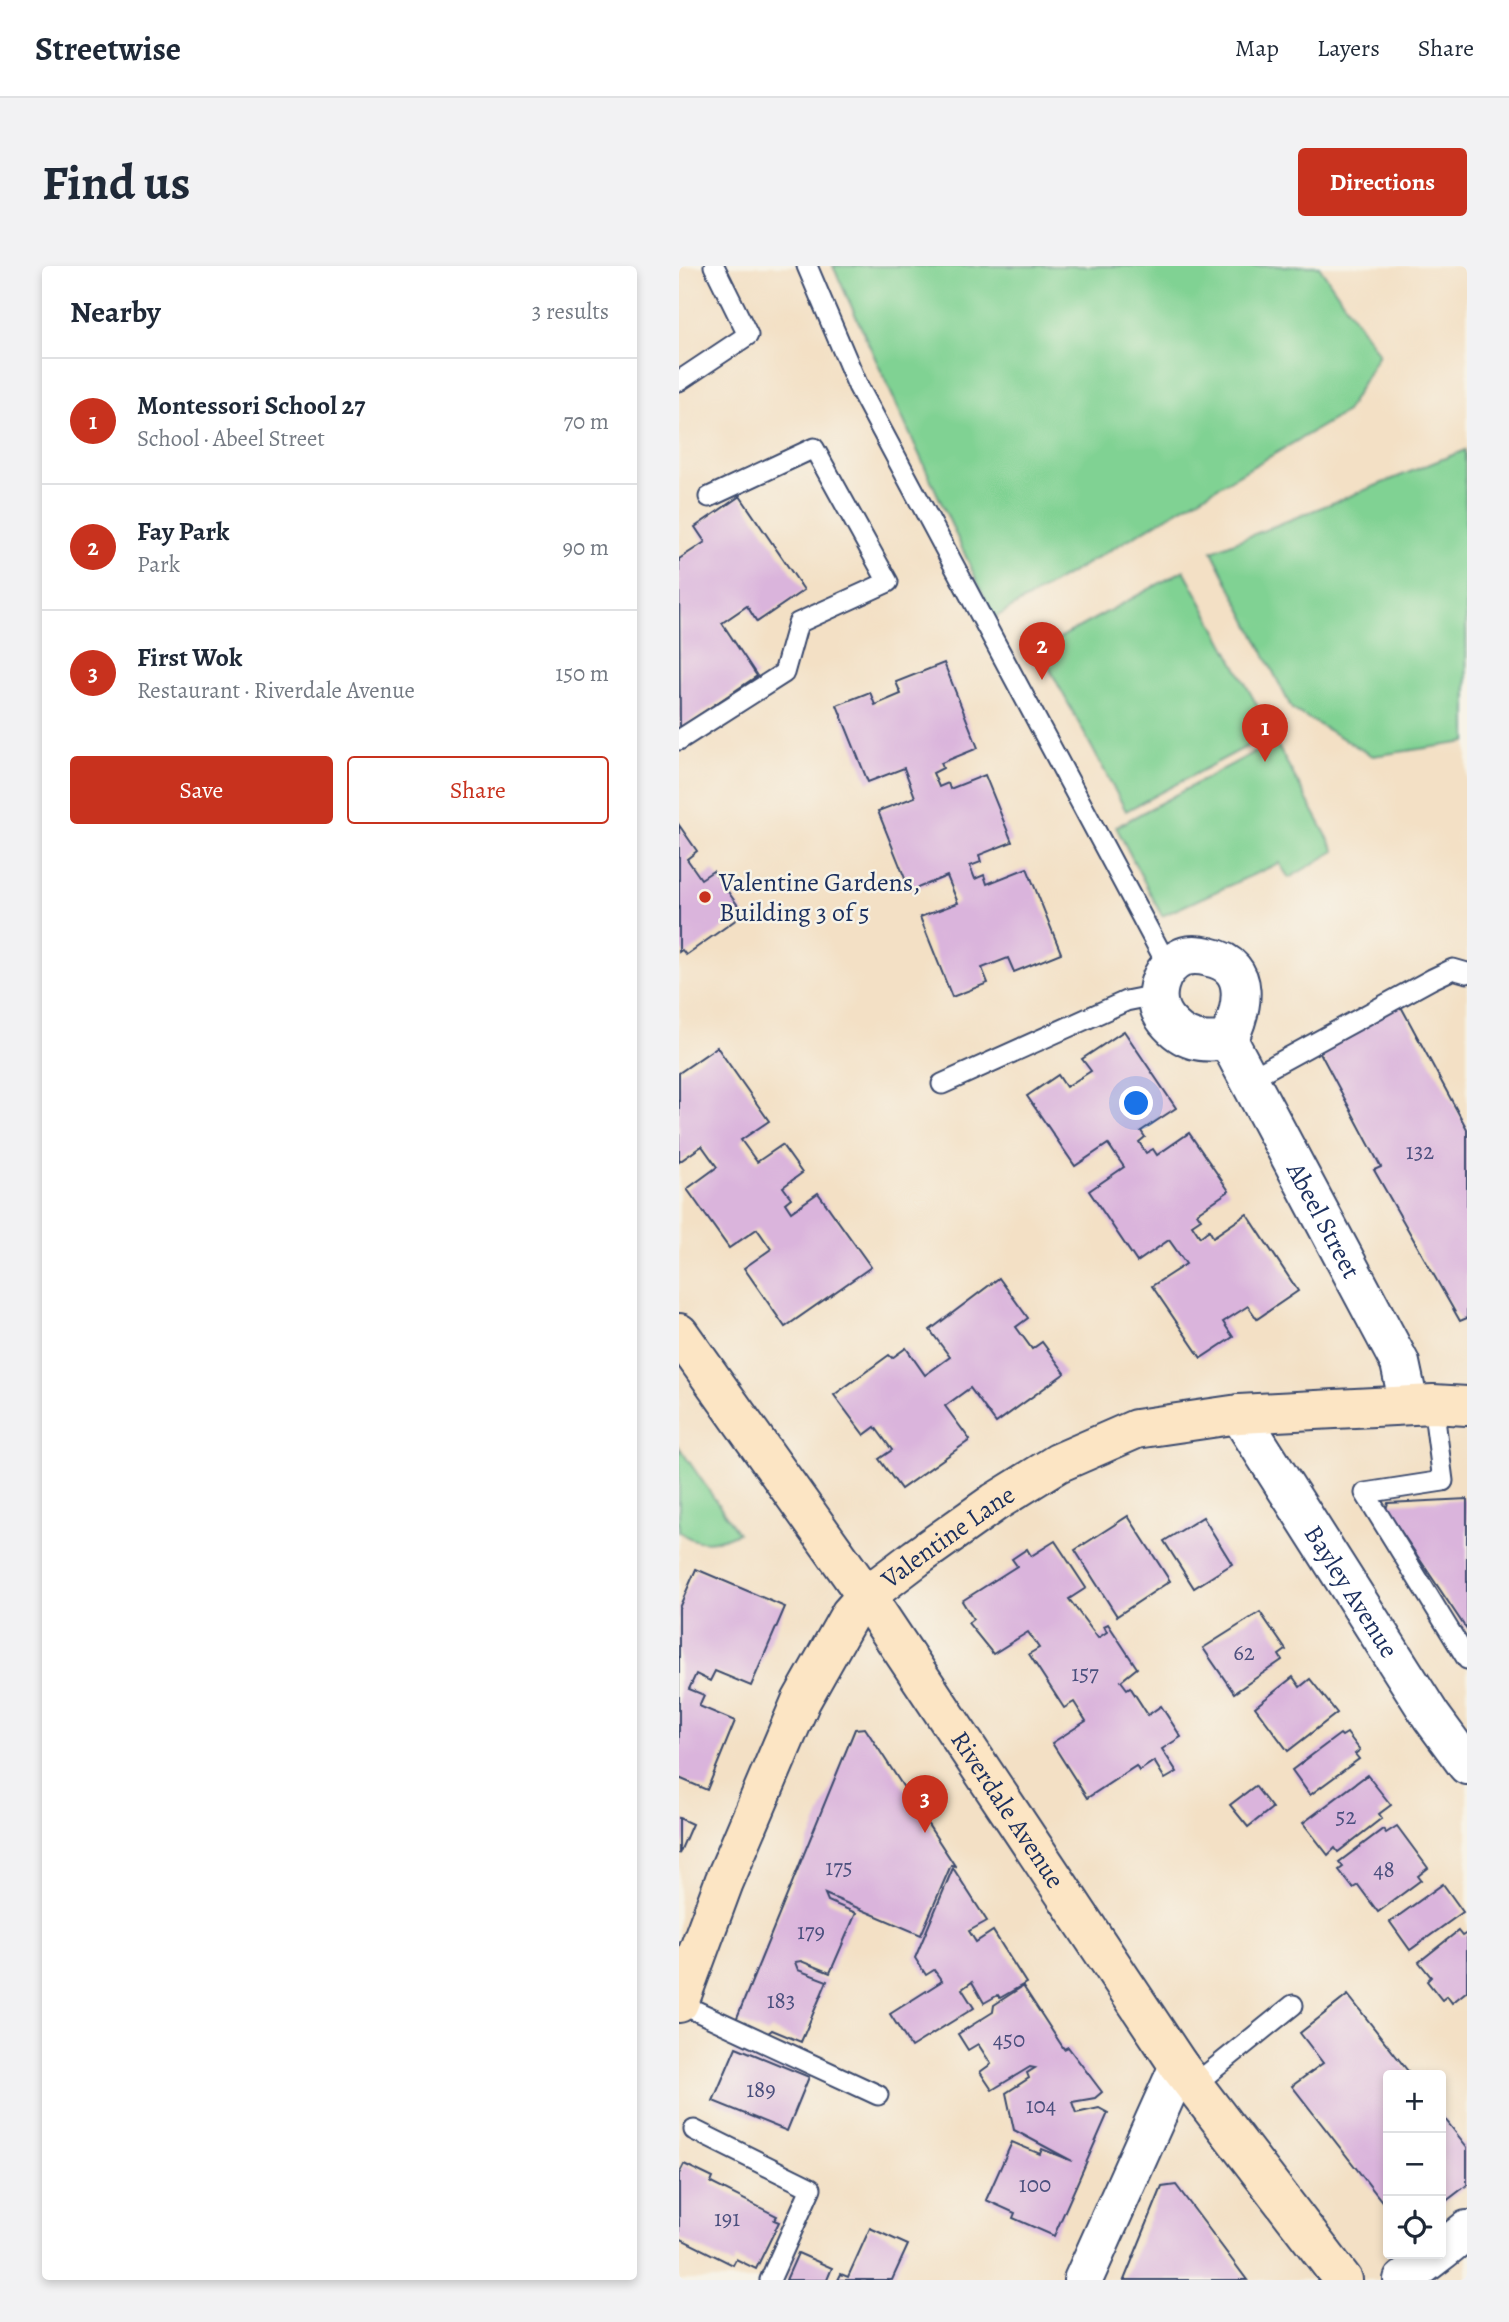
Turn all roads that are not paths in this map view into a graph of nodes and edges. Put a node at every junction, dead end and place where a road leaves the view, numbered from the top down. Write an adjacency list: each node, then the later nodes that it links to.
1 (714, 266): 3 (lane)
2 (807, 266): 7 (lane)
3 (679, 381)
4 (709, 497): 5 (lane)
5 (679, 740)
6 (1467, 973): 9 (lane)
7 (1162, 982): 8 (street); 8 (street); 10 (lane)
8 (1228, 1040): 9 (street, Abeel Street)
9 (1249, 1079): 12 (street, Abeel Street)
10 (942, 1084)
11 (679, 1333): 14 (main road, Riverdale Avenue)
12 (1436, 1405): 13 (main road, Valentine Lane); 15 (lane)
13 (1239, 1414): 14 (main road, Valentine Lane); 16 (street, Bayley Avenue)
14 (866, 1596): 17 (main road, Valentine Lane); 19 (main road, Riverdale Avenue)
15 (1467, 1659)
16 (1467, 1765)
17 (679, 2003): 20 (lane)
18 (1293, 2005): 19 (lane)
19 (1186, 2075): 26 (street); 27 (main road, Riverdale Avenue)
20 (878, 2095)
21 (694, 2130): 25 (lane)
22 (1467, 2230): 23 (street)
23 (1446, 2246)
24 (1430, 2259): 28 (street)
25 (770, 2280)
26 (1083, 2280)
27 (1343, 2280)
28 (1403, 2280)

